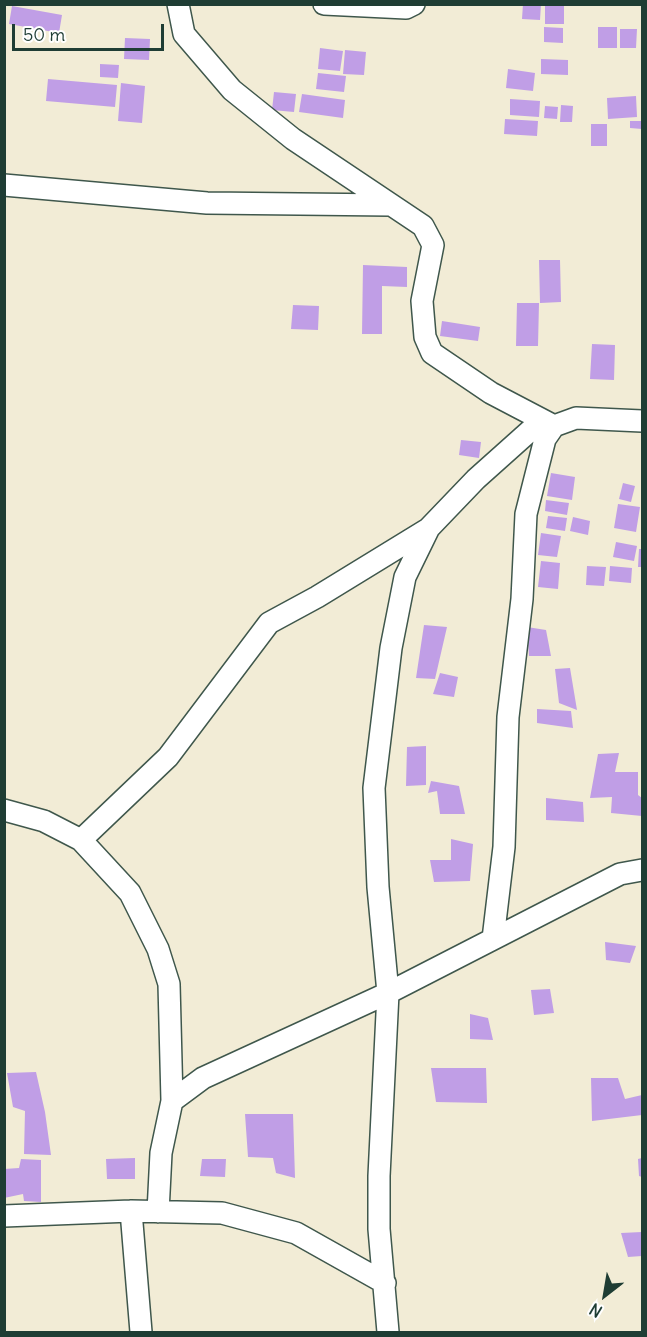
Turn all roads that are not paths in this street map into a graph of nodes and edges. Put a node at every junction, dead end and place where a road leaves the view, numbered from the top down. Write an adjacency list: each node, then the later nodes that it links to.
1 (178, 4): 5 (street)
2 (324, 4): 3 (street)
3 (414, 4)
4 (4, 185): 5 (street)
5 (392, 205): 7 (street)
6 (642, 421): 7 (street)
7 (548, 423): 8 (street); 12 (street)
8 (429, 528): 10 (street); 13 (street)
9 (4, 810): 10 (street)
10 (81, 840): 14 (street)
11 (642, 870): 12 (street)
12 (492, 939): 13 (street)
13 (388, 993): 14 (street); 18 (street)
14 (172, 1101): 16 (street)
15 (131, 1211): 16 (street); 17 (street); 19 (street)
16 (158, 1212): 18 (street)
17 (4, 1216)
18 (385, 1283): 20 (street)
19 (141, 1332)
20 (388, 1332)

